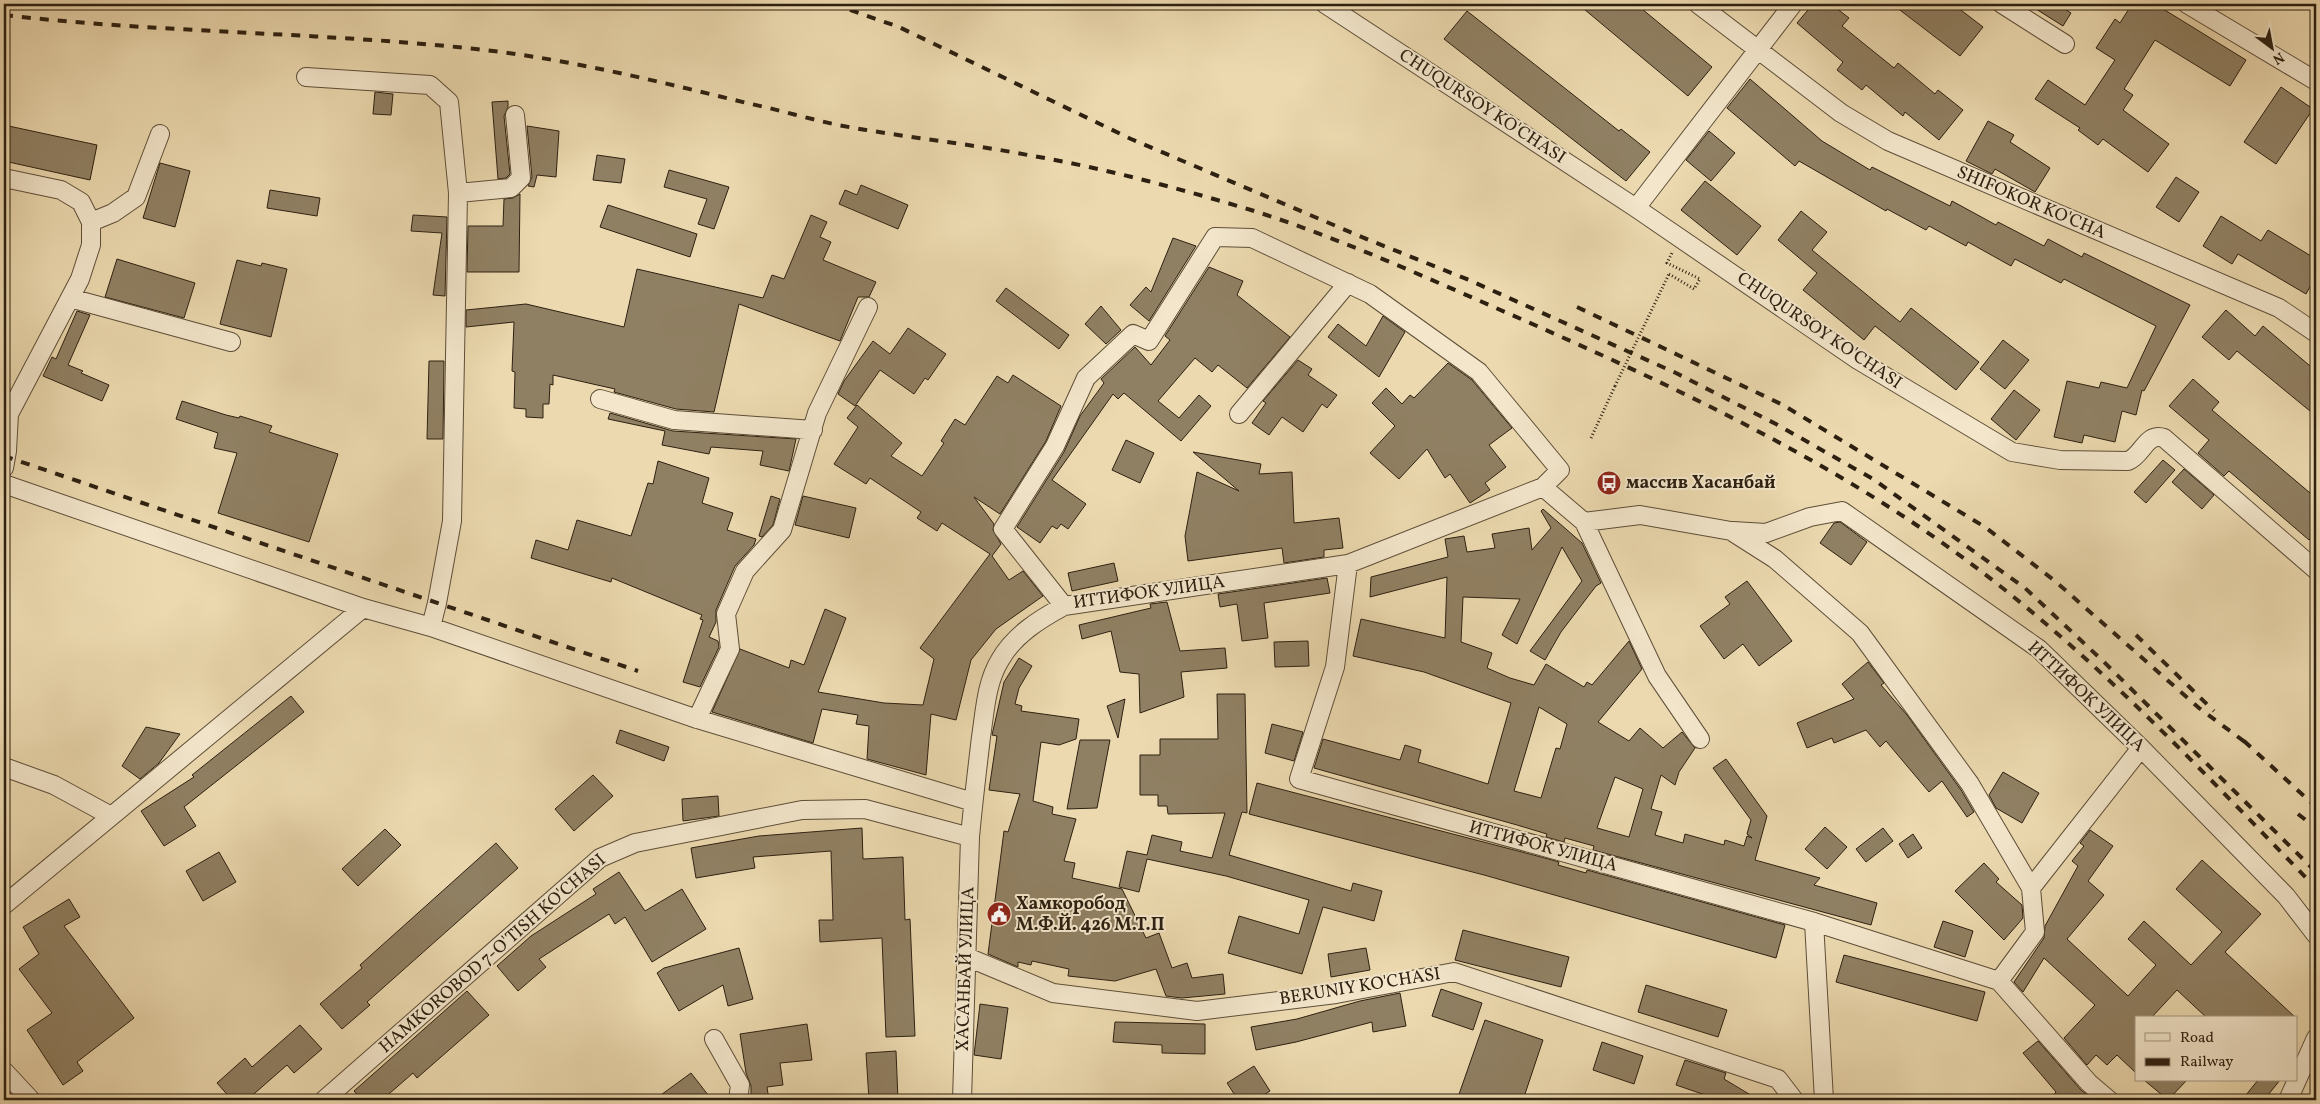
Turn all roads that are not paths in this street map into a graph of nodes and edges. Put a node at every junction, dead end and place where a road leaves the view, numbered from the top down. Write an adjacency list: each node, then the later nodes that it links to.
1 (1325, 4): 14 (street, CHUQURSOY KO'CHASI)
2 (1698, 4): 7 (street, SHIFOKOR KO'CHA)
3 (1793, 4): 7 (street)
4 (2002, 4): 6 (street)
5 (2187, 4): 9 (street)
6 (2065, 44)
7 (1758, 49): 14 (street); 19 (street, SHIFOKOR KO'CHA)
8 (306, 77): 13 (street)
9 (2316, 81)
10 (515, 115): 13 (street)
11 (160, 134): 15 (street)
12 (4, 178): 15 (street)
13 (458, 193): 33 (street)
14 (1636, 208): 30 (street, CHUQURSOY KO'CHASI)
15 (91, 222): 17 (street)
16 (1348, 283): 22 (street); 26 (street, ИТТИФОК УЛИЦА); 31 (street)
17 (70, 298): 20 (street); 24 (street)
18 (868, 307): 23 (street)
19 (2316, 333)
20 (231, 342)
21 (600, 399): 23 (street)
22 (1240, 414)
23 (813, 430): 34 (street)
24 (4, 468)
25 (4, 484): 32 (street)
26 (1543, 488): 27 (street); 29 (street, ИТТИФОК УЛИЦА)
27 (1584, 522): 28 (street, ИТТИФОК УЛИЦА); 35 (street)
28 (1731, 532): 36 (street, ИТТИФОК УЛИЦА); 41 (street, ИТТИФОК УЛИЦА)
29 (1348, 564): 31 (street, ИТТИФОК УЛИЦА); 43 (street, ИТТИФОК УЛИЦА)
30 (2316, 570)
31 (1064, 606): 38 (street, ИТТИФОК УЛИЦА)
32 (363, 608): 33 (street); 39 (street)
33 (431, 627): 34 (street)
34 (697, 719): 38 (street)
35 (1700, 738)
36 (2141, 748): 41 (street); 44 (street, ИТТИФОК УЛИЦА)
37 (4, 767): 39 (street)
38 (973, 802): 40 (street, ИТТИФОК УЛИЦА)
39 (111, 816): 42 (street)
40 (970, 837): 45 (street, ХАСАНБАЙ УЛИЦА); 53 (street, HAMKOROBOD 7-O'TISH KO'CHASI)
41 (2031, 888): 46 (street, ИТТИФОК УЛИЦА)
42 (4, 905)
43 (1814, 922): 46 (street, ИТТИФОК УЛИЦА); 57 (street)
44 (2316, 935)
45 (967, 957): 55 (street, ХАСАНБАЙ УЛИЦА); 56 (street, BERUNIY KO'CHASI)
46 (1999, 981): 58 (street)
47 (2316, 1038): 50 (street)
48 (714, 1039): 54 (street)
49 (4, 1071): 52 (street)
50 (2298, 1078)
51 (2296, 1082): 59 (street)
52 (31, 1100)
53 (324, 1100)
54 (738, 1100)
55 (962, 1100)
56 (1794, 1100)
57 (1824, 1100)
58 (2110, 1100)
59 (2288, 1100)

